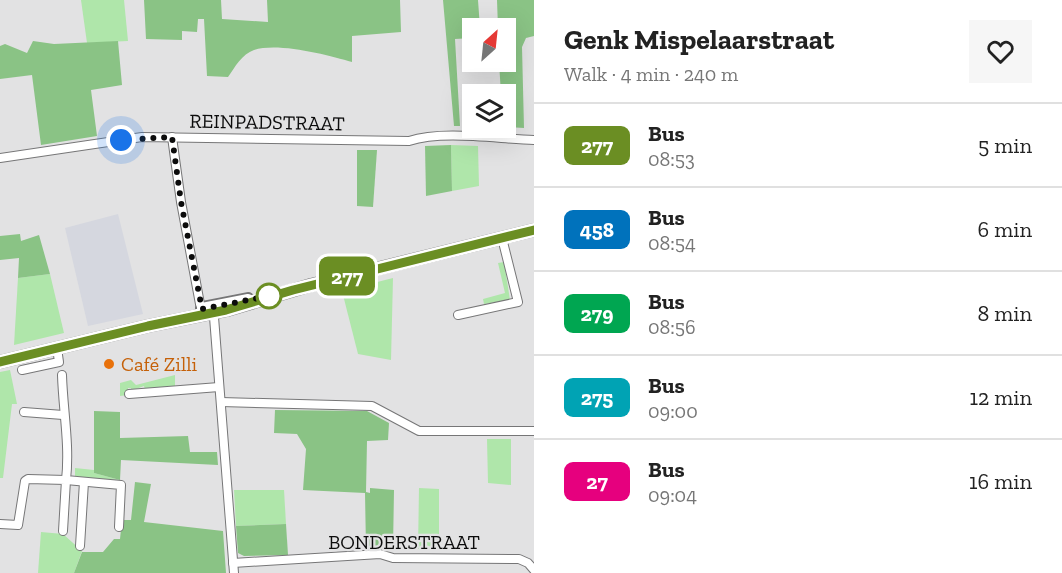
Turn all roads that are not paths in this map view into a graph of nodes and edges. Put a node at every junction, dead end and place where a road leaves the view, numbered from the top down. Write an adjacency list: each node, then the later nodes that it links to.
1 (172, 137): 2 (street, REINPADSTRAAT); 3 (street, REINPADSTRAAT); 7 (street)
2 (534, 140)
3 (0, 158)
4 (534, 230): 5 (main road)
5 (502, 238): 6 (main road); 9 (street)
6 (269, 296): 7 (main road); 8 (main road)
7 (202, 309): 8 (street); 10 (main road)
8 (213, 313): 10 (main road); 15 (street)
9 (458, 315)
10 (148, 326): 11 (main road)
11 (57, 348): 12 (main road); 13 (street)
12 (0, 362)
13 (22, 370)
14 (62, 375): 19 (street)
15 (219, 387): 16 (street); 17 (street)
16 (129, 394)
17 (220, 402): 20 (street); 27 (street)
18 (24, 412): 19 (street)
19 (63, 415): 21 (street)
20 (534, 431)
21 (66, 480): 22 (street); 23 (street); 25 (street)
22 (84, 482): 24 (street); 26 (street)
23 (0, 524)
24 (119, 527)
25 (63, 531)
26 (80, 546)
27 (233, 563): 28 (street, BONDERSTRAAT); 29 (street)
28 (534, 570)
29 (234, 573)

